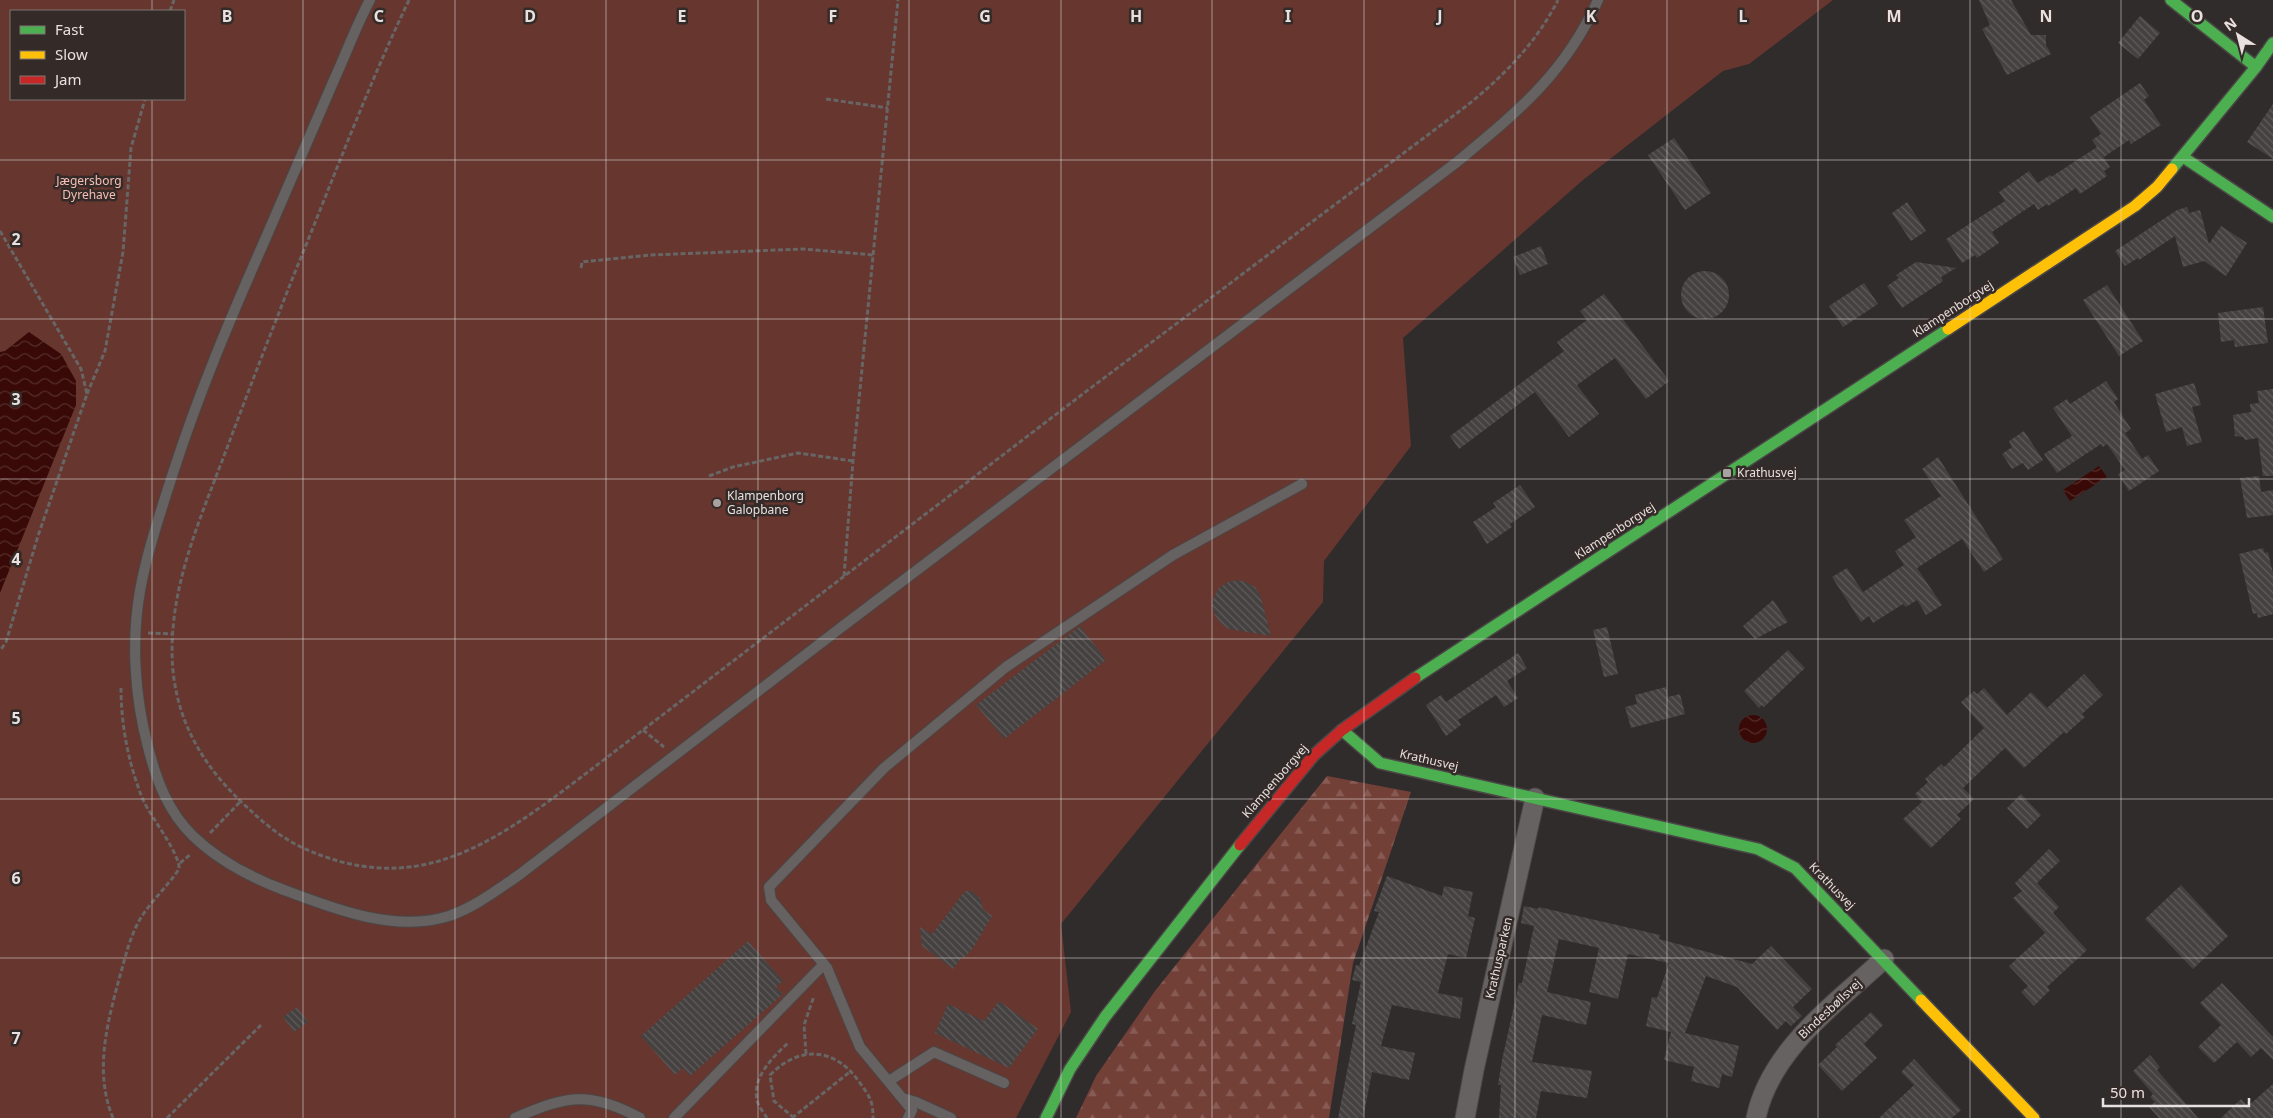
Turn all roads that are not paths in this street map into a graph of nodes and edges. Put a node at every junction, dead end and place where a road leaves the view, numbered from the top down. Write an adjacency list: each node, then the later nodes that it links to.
1 (370, 0): 2 (lane)
2 (1598, 0)
3 (2171, 0): 5 (street)
4 (2273, 43): 5 (street, Klampenborgvej)
5 (2256, 67): 6 (street, Klampenborgvej)
6 (2183, 157): 7 (street); 9 (street, Klampenborgvej)
7 (2273, 216)
8 (1302, 484): 12 (lane)
9 (1342, 730): 10 (street, Krathusvej); 21 (street, Klampenborgvej)
10 (1535, 798): 11 (street, Krathusvej); 22 (street, Krathusparken)
11 (1884, 958): 23 (street, Bindesbøllsvej); 24 (street, Krathusvej)
12 (825, 966): 13 (lane); 18 (lane)
13 (889, 1081): 14 (lane); 15 (lane)
14 (1004, 1083)
15 (902, 1098): 19 (lane); 20 (lane)
16 (515, 1118): 17 (lane)
17 (640, 1118)
18 (674, 1118)
19 (908, 1118)
20 (951, 1118)
21 (1046, 1118)
22 (1465, 1118)
23 (1756, 1118)
24 (2034, 1118)

